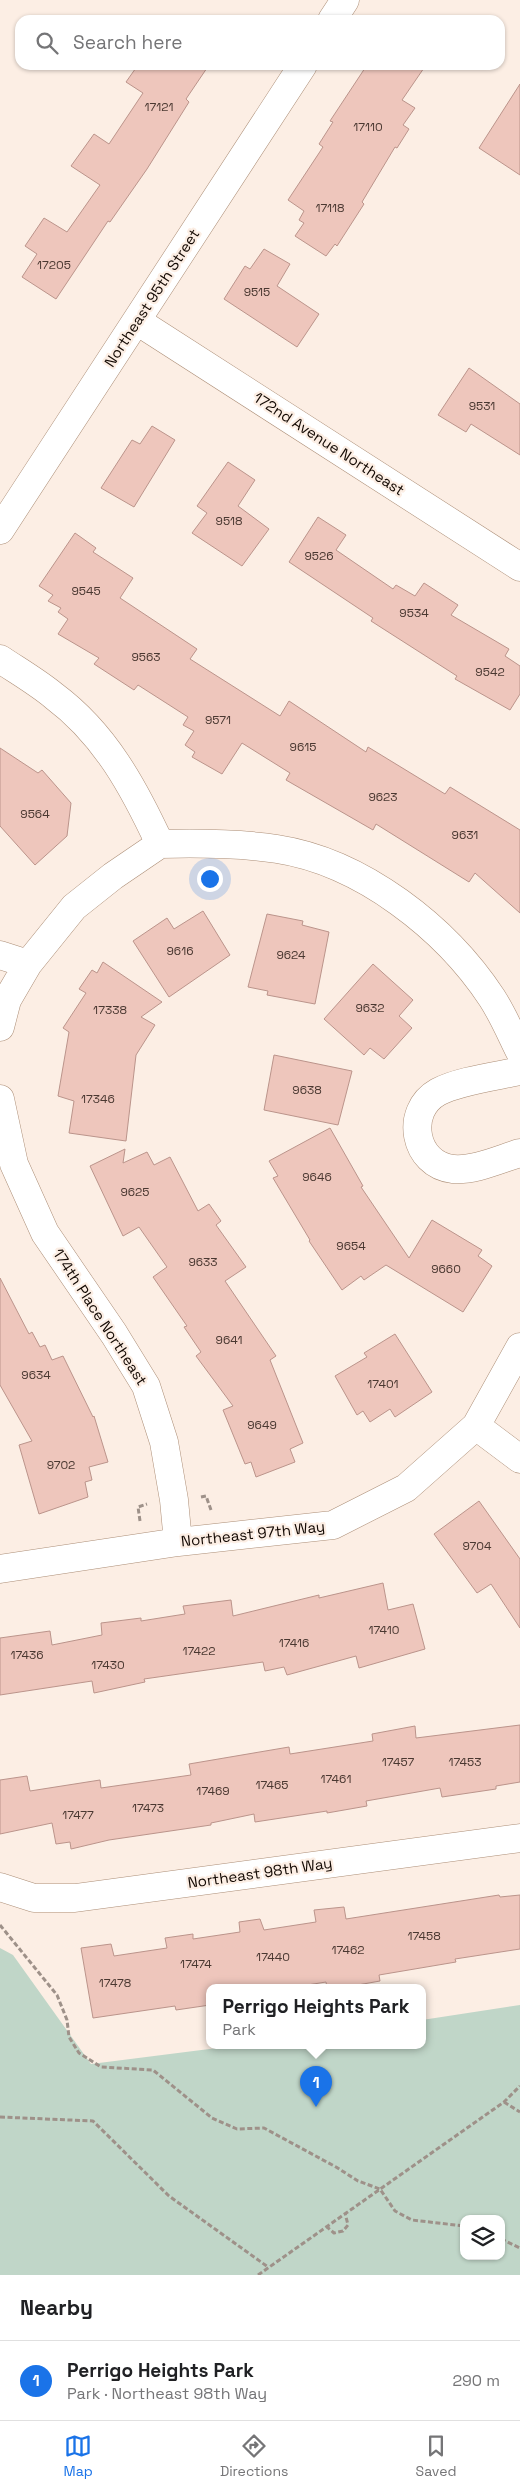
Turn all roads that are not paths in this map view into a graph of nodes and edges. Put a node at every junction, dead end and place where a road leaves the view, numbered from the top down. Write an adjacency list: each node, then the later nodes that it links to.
1 (345, 0): 2 (street)
2 (335, 15)
3 (300, 70): 4 (street, Northeast 95th Street)
4 (137, 320): 5 (street, Northeast 95th Street); 6 (street, 172nd Avenue Northeast)
5 (0, 530)
6 (520, 567)
7 (0, 659): 8 (street)
8 (160, 844): 10 (street); 12 (street)
9 (0, 955): 10 (street)
10 (28, 964): 11 (street)
11 (0, 1027)
12 (520, 1052)
13 (520, 1071): 15 (street)
14 (0, 1100): 19 (street, 174th Place Northeast)
15 (520, 1153)
16 (520, 1347): 17 (street, Northeast 97th Way)
17 (476, 1426): 18 (street); 19 (street, Northeast 97th Way)
18 (520, 1459)
19 (178, 1542): 20 (street, Northeast 97th Way)
20 (0, 1569)
21 (520, 1838): 22 (street, Northeast 98th Way)
22 (0, 1887)

